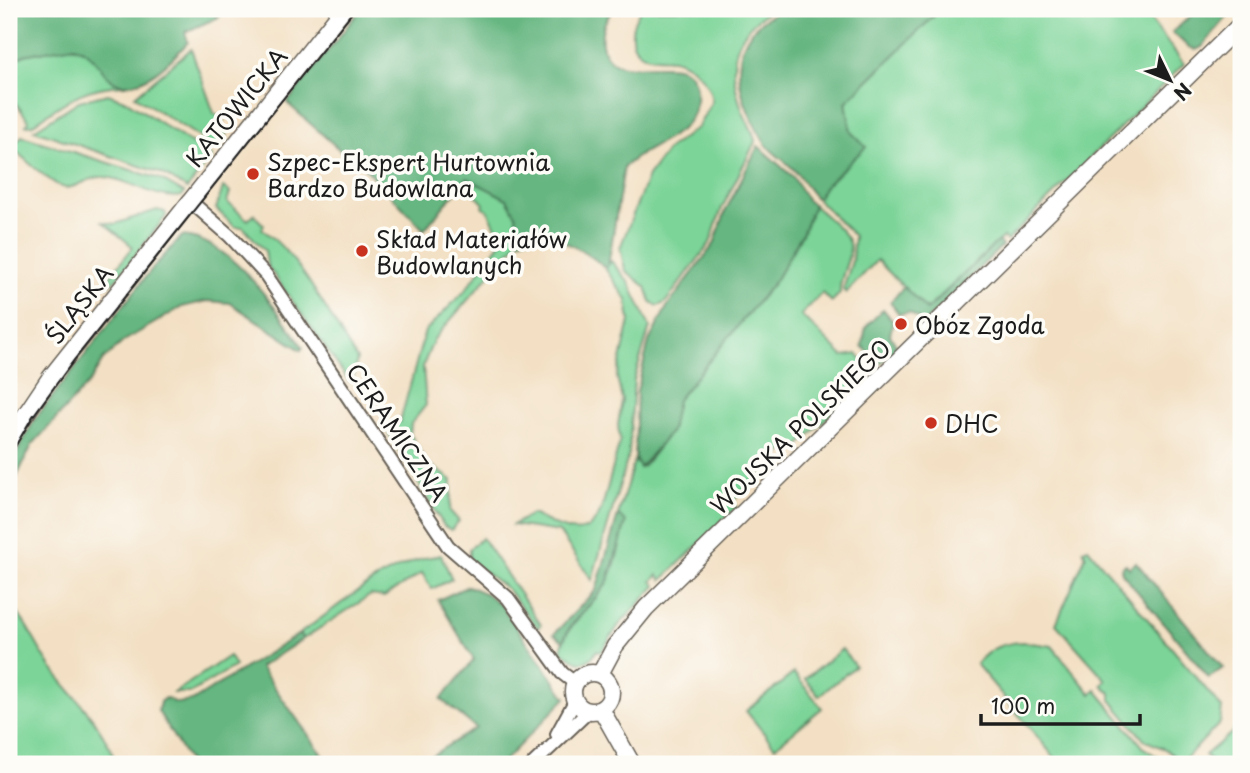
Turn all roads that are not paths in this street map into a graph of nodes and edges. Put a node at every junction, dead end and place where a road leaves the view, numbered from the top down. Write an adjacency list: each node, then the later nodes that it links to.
1 (343, 9): 3 (street, KATOWICKA)
2 (1241, 24): 5 (street, WOJSKA POLSKIEGO)
3 (190, 201): 4 (street, ŚLĄSKA); 6 (street, CERAMICZNA)
4 (9, 439)
5 (600, 674): 6 (street); 8 (street)
6 (575, 683): 7 (street)
7 (575, 701): 8 (street); 9 (street)
8 (595, 710): 9 (street); 11 (street)
9 (552, 744): 10 (street)
10 (533, 764)
11 (632, 764)

